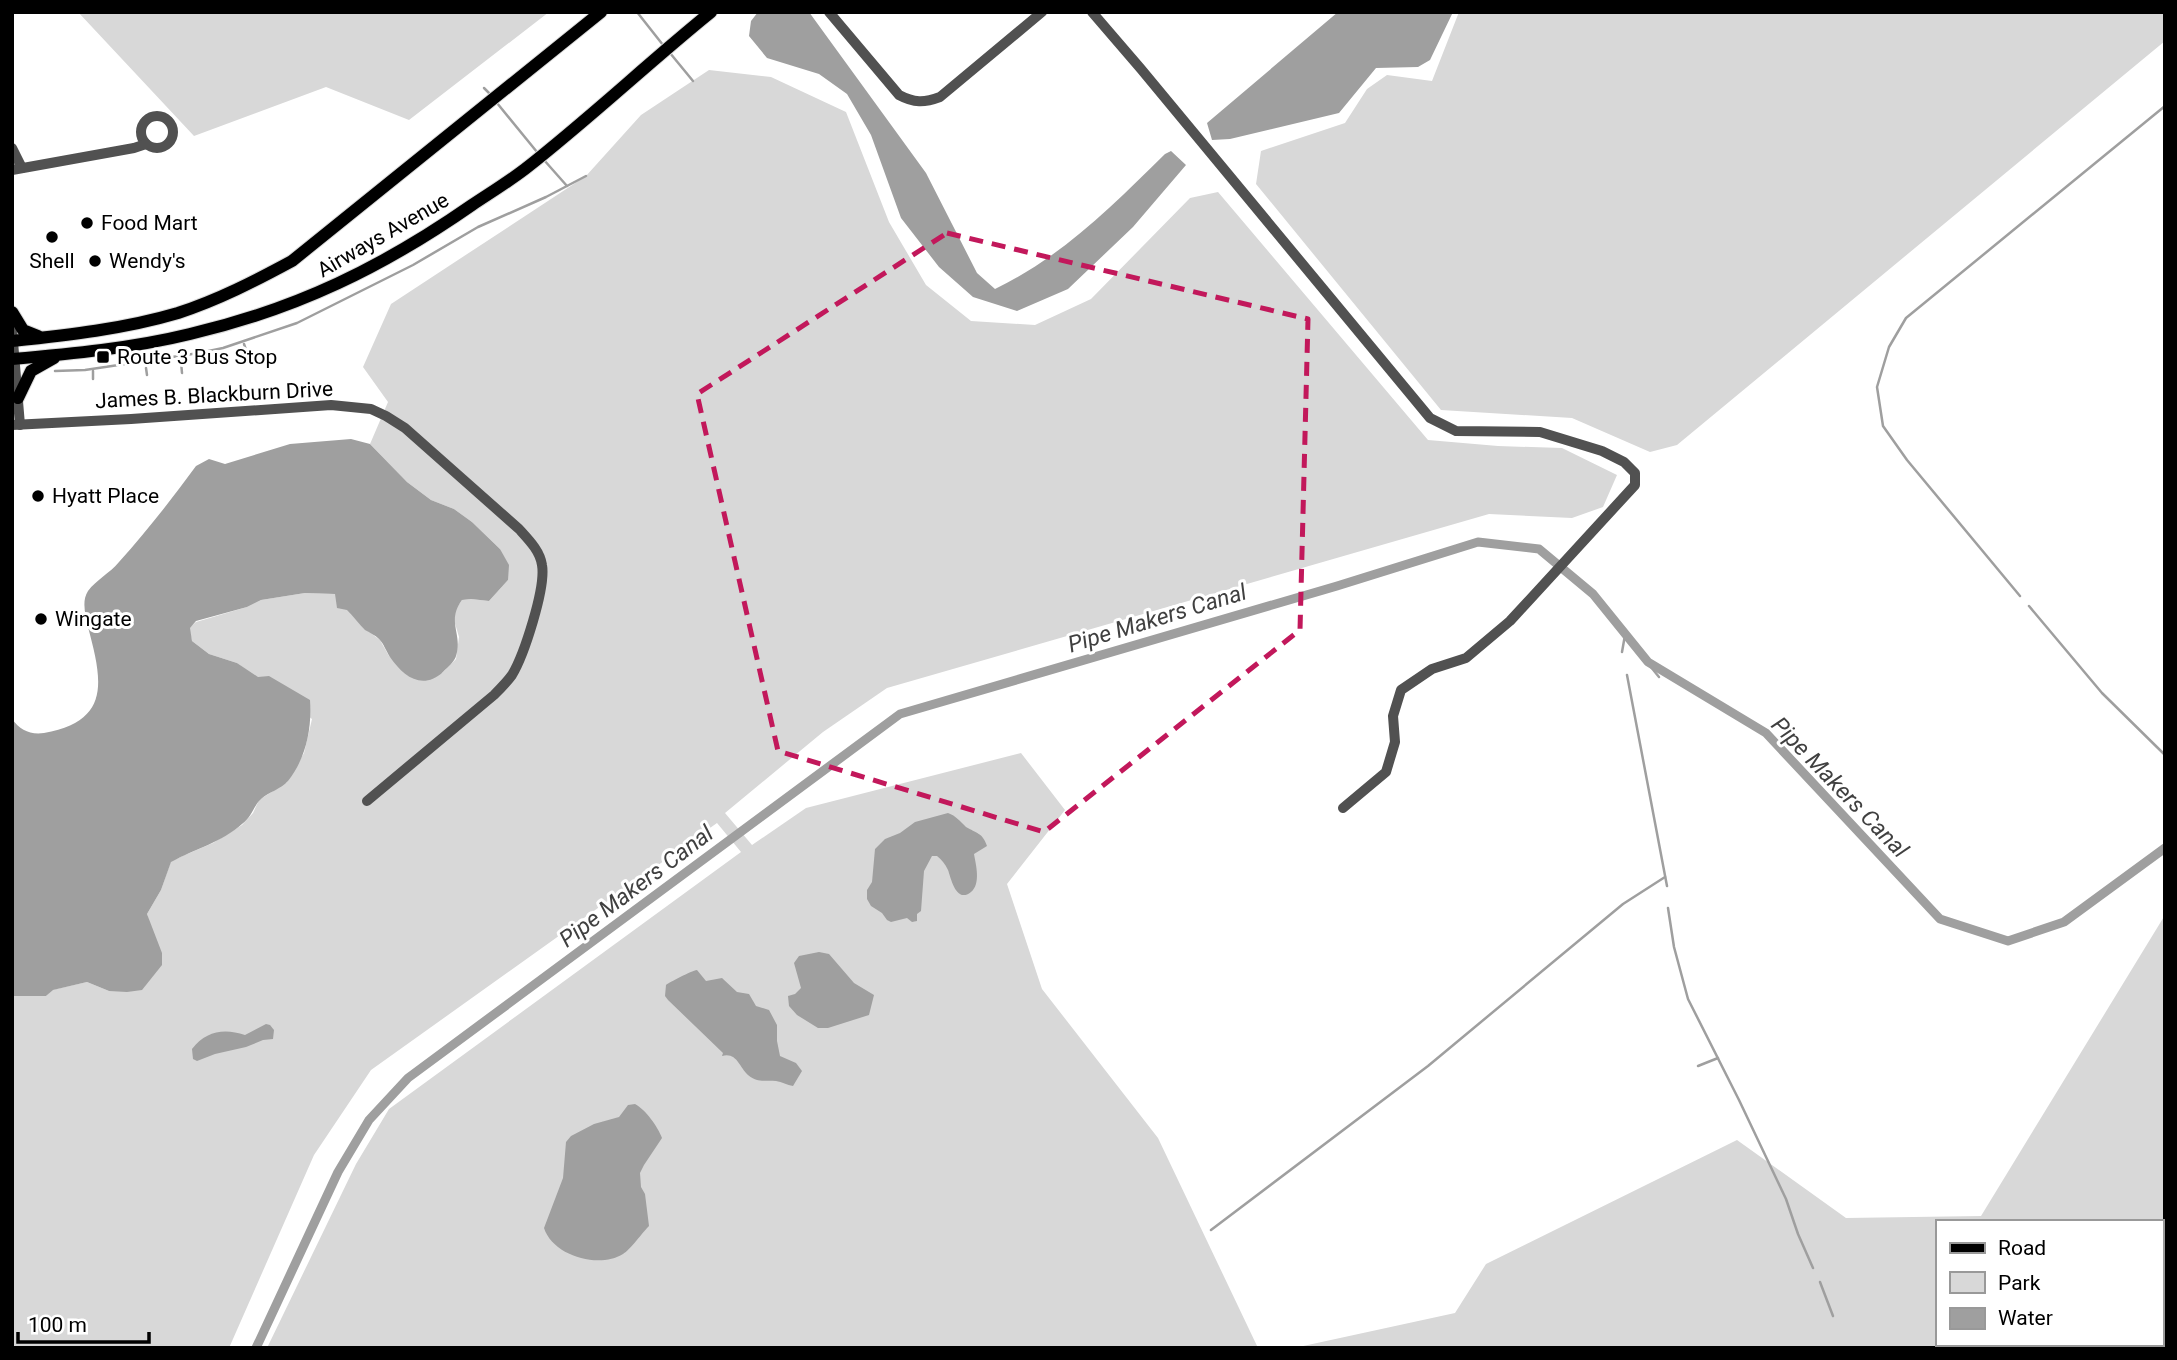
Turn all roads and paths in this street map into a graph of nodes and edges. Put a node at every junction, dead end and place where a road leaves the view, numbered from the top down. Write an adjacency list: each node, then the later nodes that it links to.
1 (601, 12): 11 (main road, Airways Avenue)
2 (711, 12): 13 (main road, Airways Avenue)
3 (829, 12): 4 (street)
4 (1042, 12)
5 (1092, 12): 19 (street)
6 (146, 144): 8 (street)
7 (12, 148): 8 (street)
8 (17, 169)
9 (12, 313): 11 (main road)
10 (12, 330): 12 (street)
11 (42, 337): 12 (main road, Airways Avenue)
12 (13, 341): 14 (street)
13 (62, 354): 14 (main road, Airways Avenue); 16 (main road)
14 (14, 359): 16 (street)
15 (12, 384): 16 (main road)
16 (18, 398): 17 (street)
17 (16, 425): 18 (street, James B. Blackburn Drive)
18 (367, 801)
19 (1343, 808)

